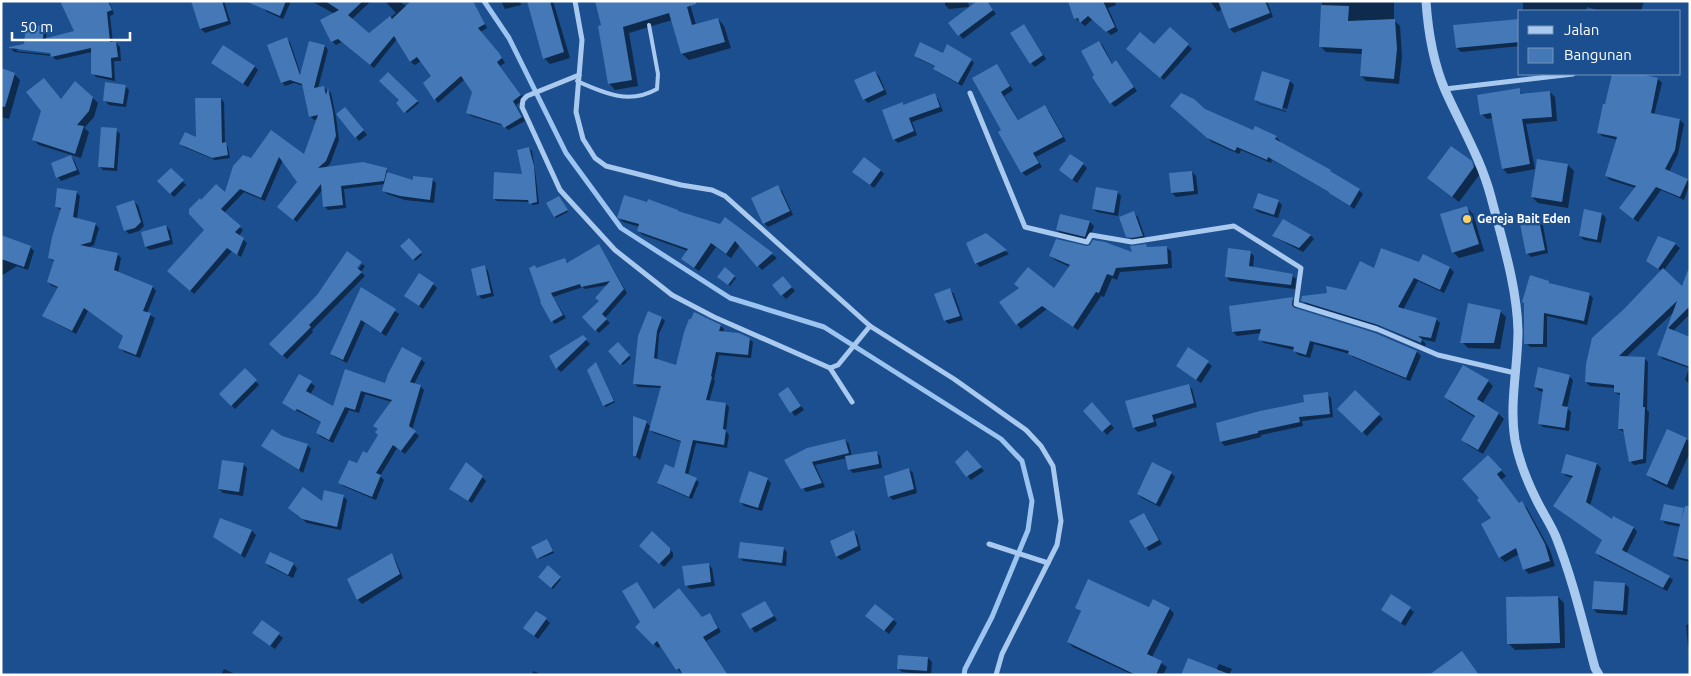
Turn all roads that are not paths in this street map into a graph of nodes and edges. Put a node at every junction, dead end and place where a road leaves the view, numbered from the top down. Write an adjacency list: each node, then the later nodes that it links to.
1 (575, 1): 5 (street)
2 (1426, 1): 6 (street)
3 (649, 25): 5 (lane)
4 (1564, 75): 6 (street)
5 (578, 78): 8 (street); 9 (street)
6 (1445, 89): 10 (street)
7 (970, 93): 10 (street)
8 (870, 326): 9 (street); 13 (street)
9 (830, 368): 11 (street)
10 (1516, 373): 15 (street)
11 (852, 402)
12 (988, 544): 13 (street)
13 (1048, 563): 14 (street)
14 (996, 675)
15 (1599, 675)

